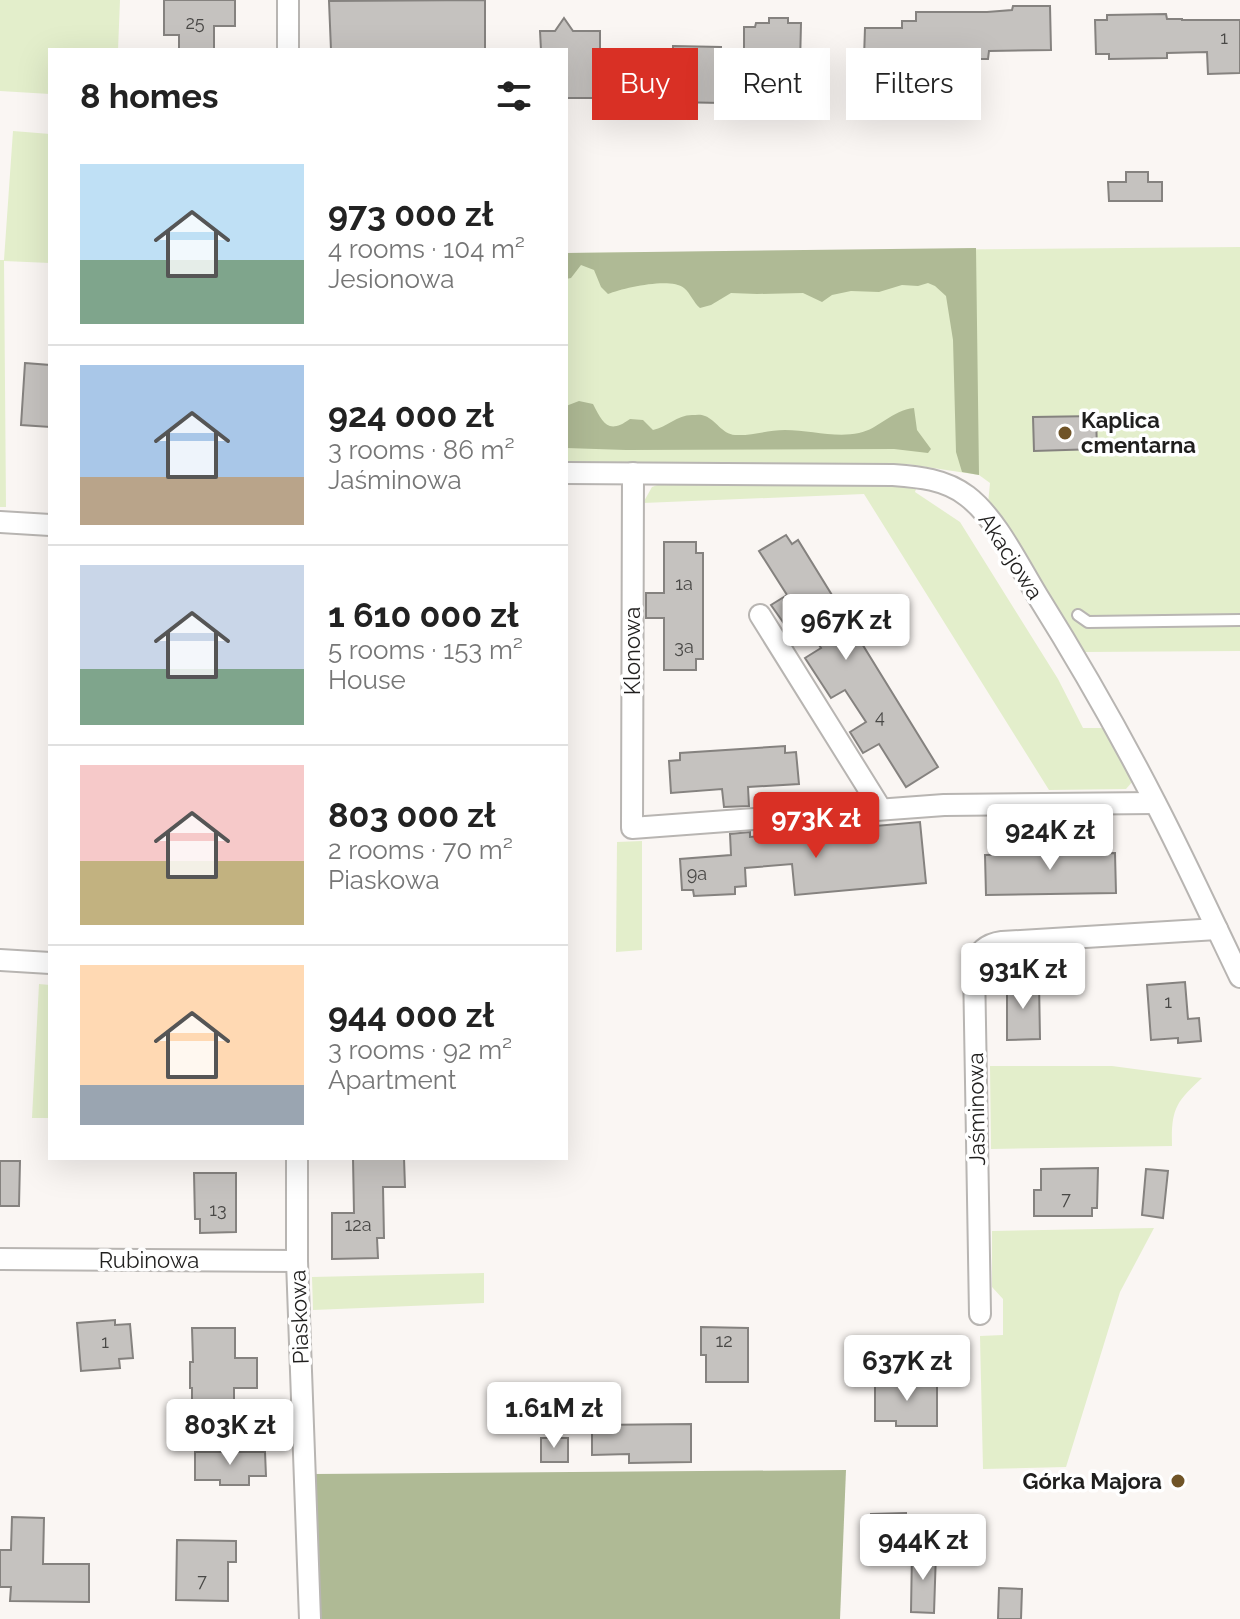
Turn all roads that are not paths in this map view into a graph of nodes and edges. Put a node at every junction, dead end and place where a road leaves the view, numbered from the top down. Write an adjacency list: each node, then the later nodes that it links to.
1 (288, 0): 2 (street)
2 (288, 48)
3 (568, 473): 4 (street, Akacjowa)
4 (633, 473): 10 (street, Akacjowa); 11 (street, Klonowa)
5 (0, 522): 6 (street)
6 (48, 525)
7 (760, 615): 11 (street)
8 (1078, 615): 9 (lane)
9 (1240, 620)
10 (1155, 803): 11 (street); 12 (street, Akacjowa)
11 (881, 809)
12 (1217, 929): 15 (street, Akacjowa); 19 (street, Jaśminowa)
13 (0, 960): 14 (street)
14 (48, 963)
15 (1240, 977)
16 (297, 1160): 18 (street, Piaskowa)
17 (0, 1259): 18 (street, Rubinowa)
18 (297, 1261): 20 (street, Piaskowa)
19 (980, 1314)
20 (310, 1619)

